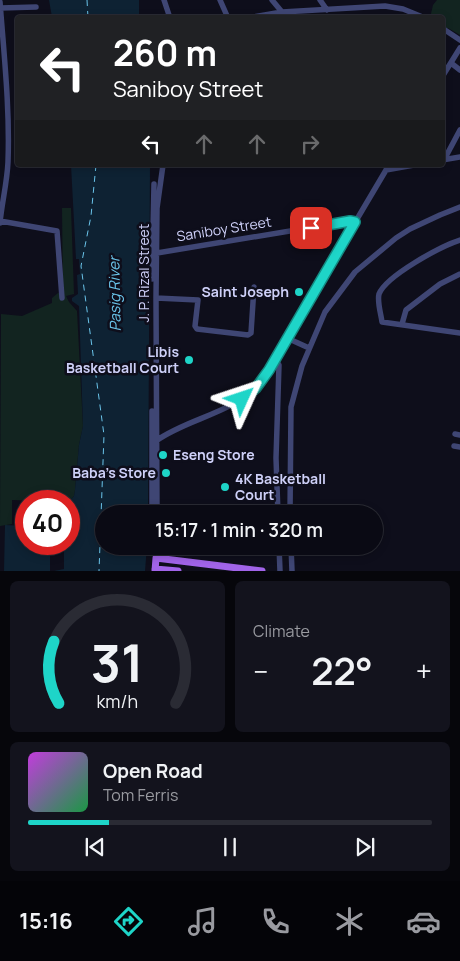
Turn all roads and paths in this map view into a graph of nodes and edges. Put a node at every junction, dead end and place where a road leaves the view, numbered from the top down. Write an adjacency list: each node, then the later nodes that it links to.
1 (164, 0): 12 (street)
2 (220, 0): 13 (street)
3 (272, 0): 11 (street)
4 (320, 0): 10 (street)
5 (368, 0): 8 (street)
6 (0, 2): 9 (street)
7 (36, 7): 9 (street)
8 (372, 7): 10 (street); 15 (street)
9 (0, 8): 19 (street)
10 (327, 10): 11 (street)
11 (282, 12): 14 (street)
12 (169, 15)
13 (227, 15)
14 (264, 15)
15 (417, 15)
16 (445, 30): 17 (street)
17 (460, 40)
18 (460, 48): 20 (street)
19 (2, 59): 23 (street)
20 (451, 63): 21 (street); 22 (street)
21 (460, 70)
22 (445, 72)
23 (7, 109): 24 (street); 27 (street)
24 (0, 110)
25 (460, 130): 28 (street)
26 (0, 153): 27 (street)
27 (8, 153): 34 (street)
28 (445, 156)
29 (460, 157): 30 (street)
30 (445, 160)
31 (163, 167): 39 (street, J. P. Rizal Street)
32 (388, 167): 37 (street)
33 (154, 184): 50 (street)
34 (2, 193): 36 (street)
35 (460, 207): 47 (street)
36 (0, 222): 42 (street)
37 (355, 222): 39 (street, Saniboy Street); 46 (street)
38 (460, 240): 44 (street)
39 (157, 253): 43 (street, J. P. Rizal Street)
40 (460, 274): 44 (street)
41 (254, 287): 43 (street)
42 (62, 298)
43 (156, 298): 49 (street, J. P. Rizal Street)
44 (402, 324): 45 (street)
45 (460, 333)
46 (287, 338): 47 (street); 48 (street)
47 (309, 348): 53 (street)
48 (275, 359): 49 (street); 52 (street)
49 (156, 441): 51 (street, J. P. Rizal Street)
50 (152, 505)
51 (157, 505)
52 (278, 505)
53 (290, 505)
54 (279, 555): 60 (street)
55 (291, 555): 61 (street)
56 (156, 558): 57 (main road); 59 (main road)
57 (155, 570): 58 (main road)
58 (178, 571)
59 (262, 571)
60 (280, 571)
61 (292, 571)

